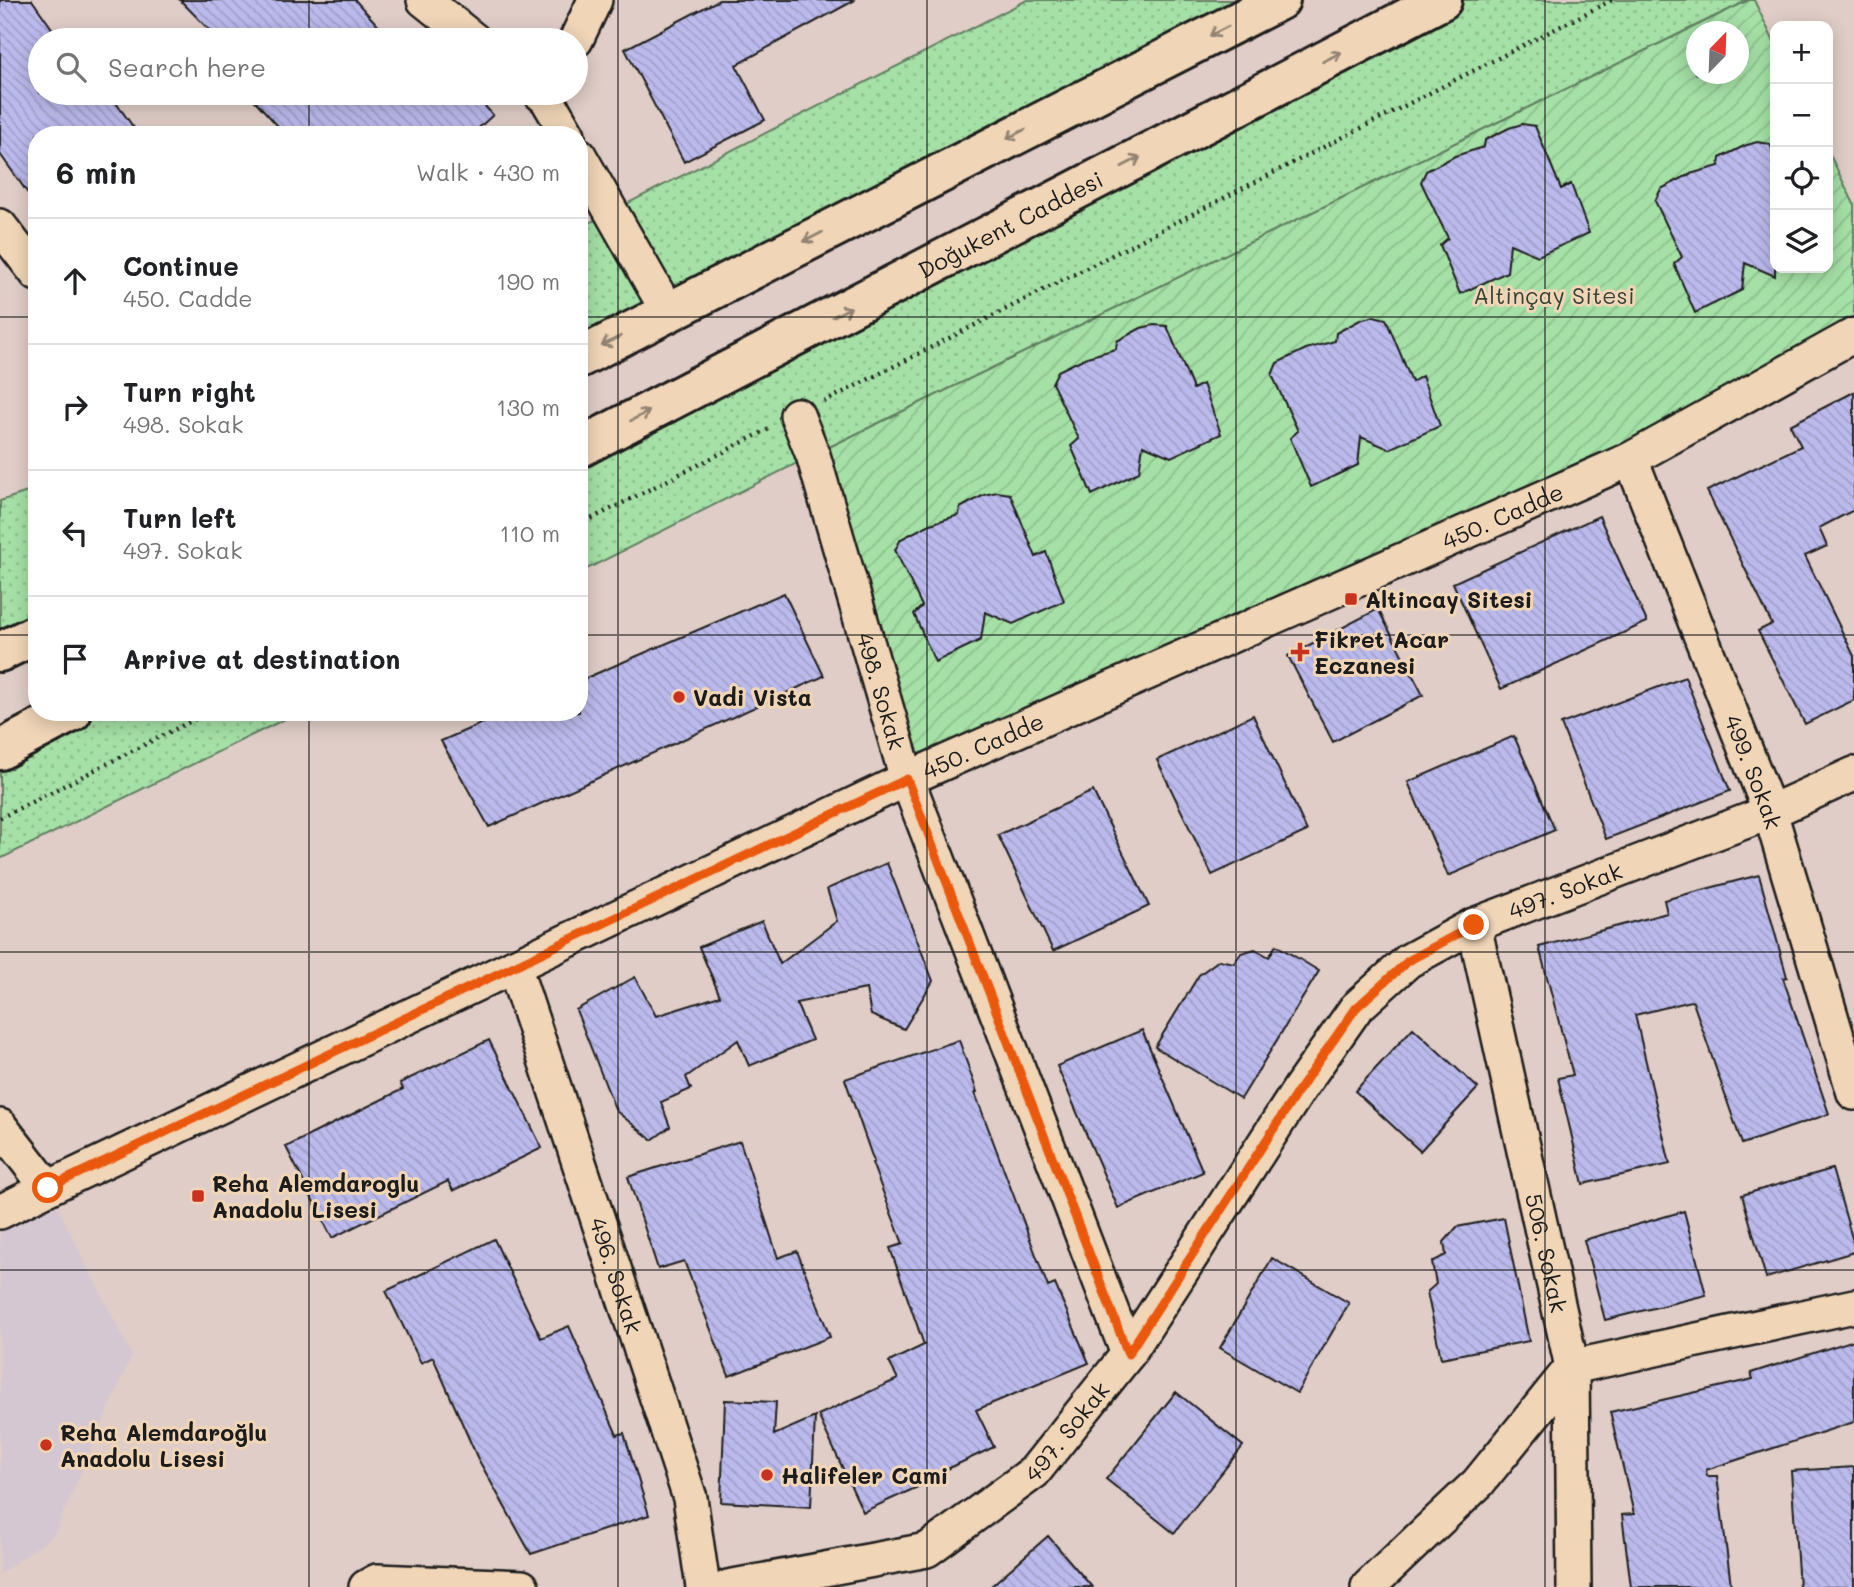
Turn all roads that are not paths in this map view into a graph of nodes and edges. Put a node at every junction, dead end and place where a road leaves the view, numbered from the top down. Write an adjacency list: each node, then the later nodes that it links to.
1 (424, 0): 5 (street)
2 (595, 0): 6 (street)
3 (1280, 0): 12 (main road, one-way to 12)
4 (1441, 0): 16 (main road, Doğukent Caddesi, one-way to 4)
5 (459, 28)
6 (582, 28)
7 (552, 105): 8 (street)
8 (563, 126)
9 (588, 171): 12 (street)
10 (0, 226): 11 (street)
11 (28, 262)
12 (668, 312): 14 (main road, one-way to 14)
13 (1854, 335): 17 (street, 450. Cadde)
14 (588, 353)
15 (797, 415): 23 (street, 498. Sokak)
16 (588, 443)
17 (1631, 458): 23 (street, 450. Cadde); 24 (street, 499. Sokak)
18 (28, 638): 19 (main road)
19 (0, 652)
20 (55, 721): 21 (main road)
21 (0, 750)
22 (1854, 774): 24 (street, 497. Sokak)
23 (907, 779): 26 (street, 450. Cadde); 32 (street, 498. Sokak)
24 (1770, 812): 25 (street, 497. Sokak); 27 (street, 499. Sokak)
25 (1474, 925): 32 (street, 497. Sokak); 33 (street, 506. Sokak)
26 (514, 966): 29 (street, 450. Cadde); 36 (street, 496. Sokak)
27 (1854, 1093)
28 (0, 1126): 29 (street)
29 (48, 1188): 30 (street, 450. Cadde)
30 (0, 1212)
31 (1854, 1306): 33 (street)
32 (1128, 1354): 37 (street, 497. Sokak)
33 (1572, 1367): 38 (street); 39 (street, 506. Sokak)
34 (366, 1587): 35 (street)
35 (522, 1587)
36 (703, 1587)
37 (727, 1587)
38 (1368, 1587)
39 (1574, 1587)

